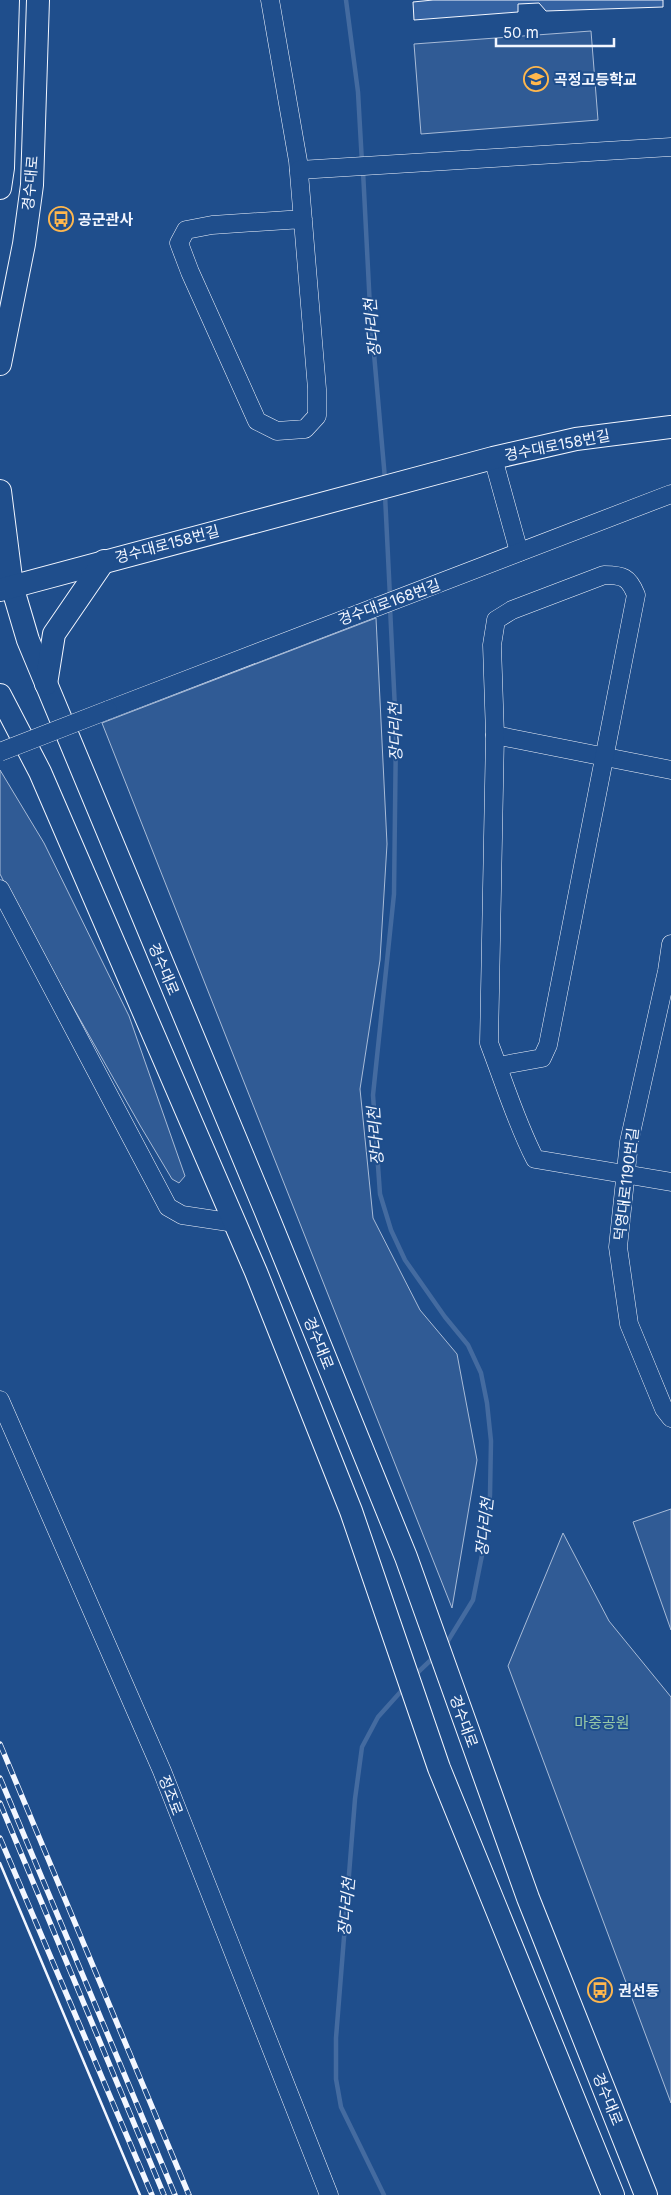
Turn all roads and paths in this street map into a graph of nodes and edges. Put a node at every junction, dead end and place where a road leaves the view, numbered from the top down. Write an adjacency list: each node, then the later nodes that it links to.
1 (8, 0): 4 (main road, 경수대로)
2 (38, 0): 10 (main road, 경수대로)
3 (270, 0): 7 (street)
4 (4, 33): 5 (main road, 경수대로)
5 (2, 122): 8 (main road, 경수대로)
6 (671, 147): 7 (street)
7 (299, 170): 9 (street)
8 (0, 188)
9 (303, 219): 9 (street)
10 (0, 364)
11 (671, 427): 12 (main road, 경수대로158번길)
12 (493, 458): 15 (street); 16 (main road, 경수대로158번길)
13 (0, 491): 17 (main road, 경수대로)
14 (671, 494): 15 (street, 경수대로168번길)
15 (519, 552): 21 (street, 경수대로168번길, bridge)
16 (104, 561): 17 (main road, 경수대로158번길); 18 (main road)
17 (6, 588): 18 (main road, 경수대로)
18 (46, 685): 34 (main road, 경수대로)
19 (0, 695): 29 (main road, 경수대로)
20 (495, 735): 22 (street); 22 (street); 26 (street)
21 (0, 752)
22 (606, 757): 23 (street); 26 (street)
23 (671, 770)
24 (0, 889): 29 (street)
25 (671, 944): 27 (street, 덕영대로1190번길)
26 (498, 1066): 27 (street)
27 (626, 1173): 28 (street); 31 (street, 덕영대로1190번길)
28 (671, 1182)
29 (235, 1223): 33 (main road, 경수대로)
30 (0, 1400): 32 (street, 정조로)
31 (671, 1418)
32 (329, 2195)
33 (613, 2195)
34 (646, 2195)

